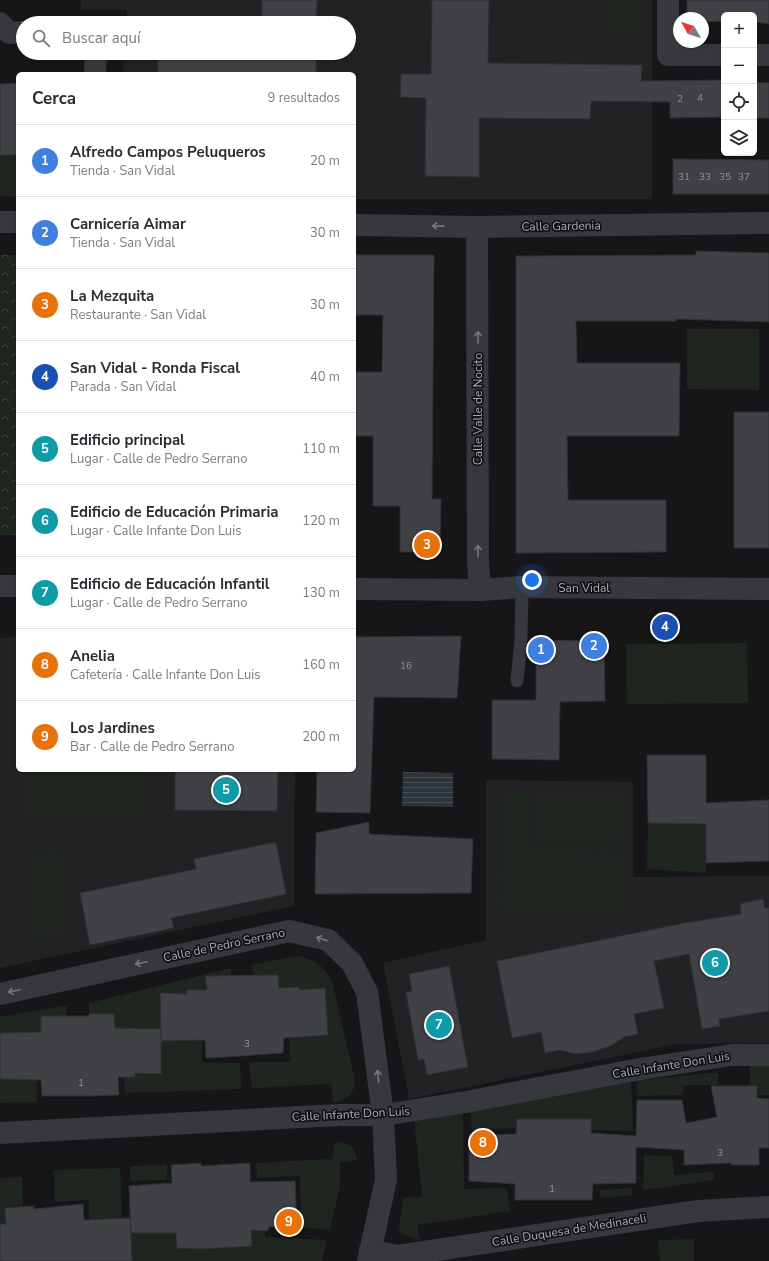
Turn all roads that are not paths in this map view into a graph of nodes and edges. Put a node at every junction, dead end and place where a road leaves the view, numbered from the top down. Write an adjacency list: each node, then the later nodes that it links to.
1 (668, 0): 4 (street)
2 (0, 23): 3 (street)
3 (16, 33)
4 (721, 55)
5 (757, 55): 6 (street)
6 (769, 55)
7 (96, 60): 8 (street)
8 (95, 72)
9 (0, 222): 10 (street)
10 (16, 222)
11 (769, 223): 13 (street, Calle Gardenia)
12 (356, 225): 13 (street, Calle Gardenia, one-way to 12)
13 (477, 227): 19 (street, Calle Valle de Nocito, one-way to 13)
14 (0, 586): 15 (street)
15 (16, 586)
16 (522, 587): 18 (street, San Vidal); 19 (street, San Vidal); 20 (lane)
17 (356, 589): 19 (street, San Vidal)
18 (768, 589)
19 (480, 590)
20 (517, 681)
21 (0, 994): 23 (street, Calle de Pedro Serrano, one-way to 21)
22 (769, 1055): 23 (street, Calle Infante Don Luis)
23 (383, 1114): 24 (street, Calle Infante Don Luis); 26 (street, Calle de Pedro Serrano)
24 (0, 1133)
25 (769, 1207): 26 (street, Calle Duquesa de Medinaceli)
26 (369, 1256)

